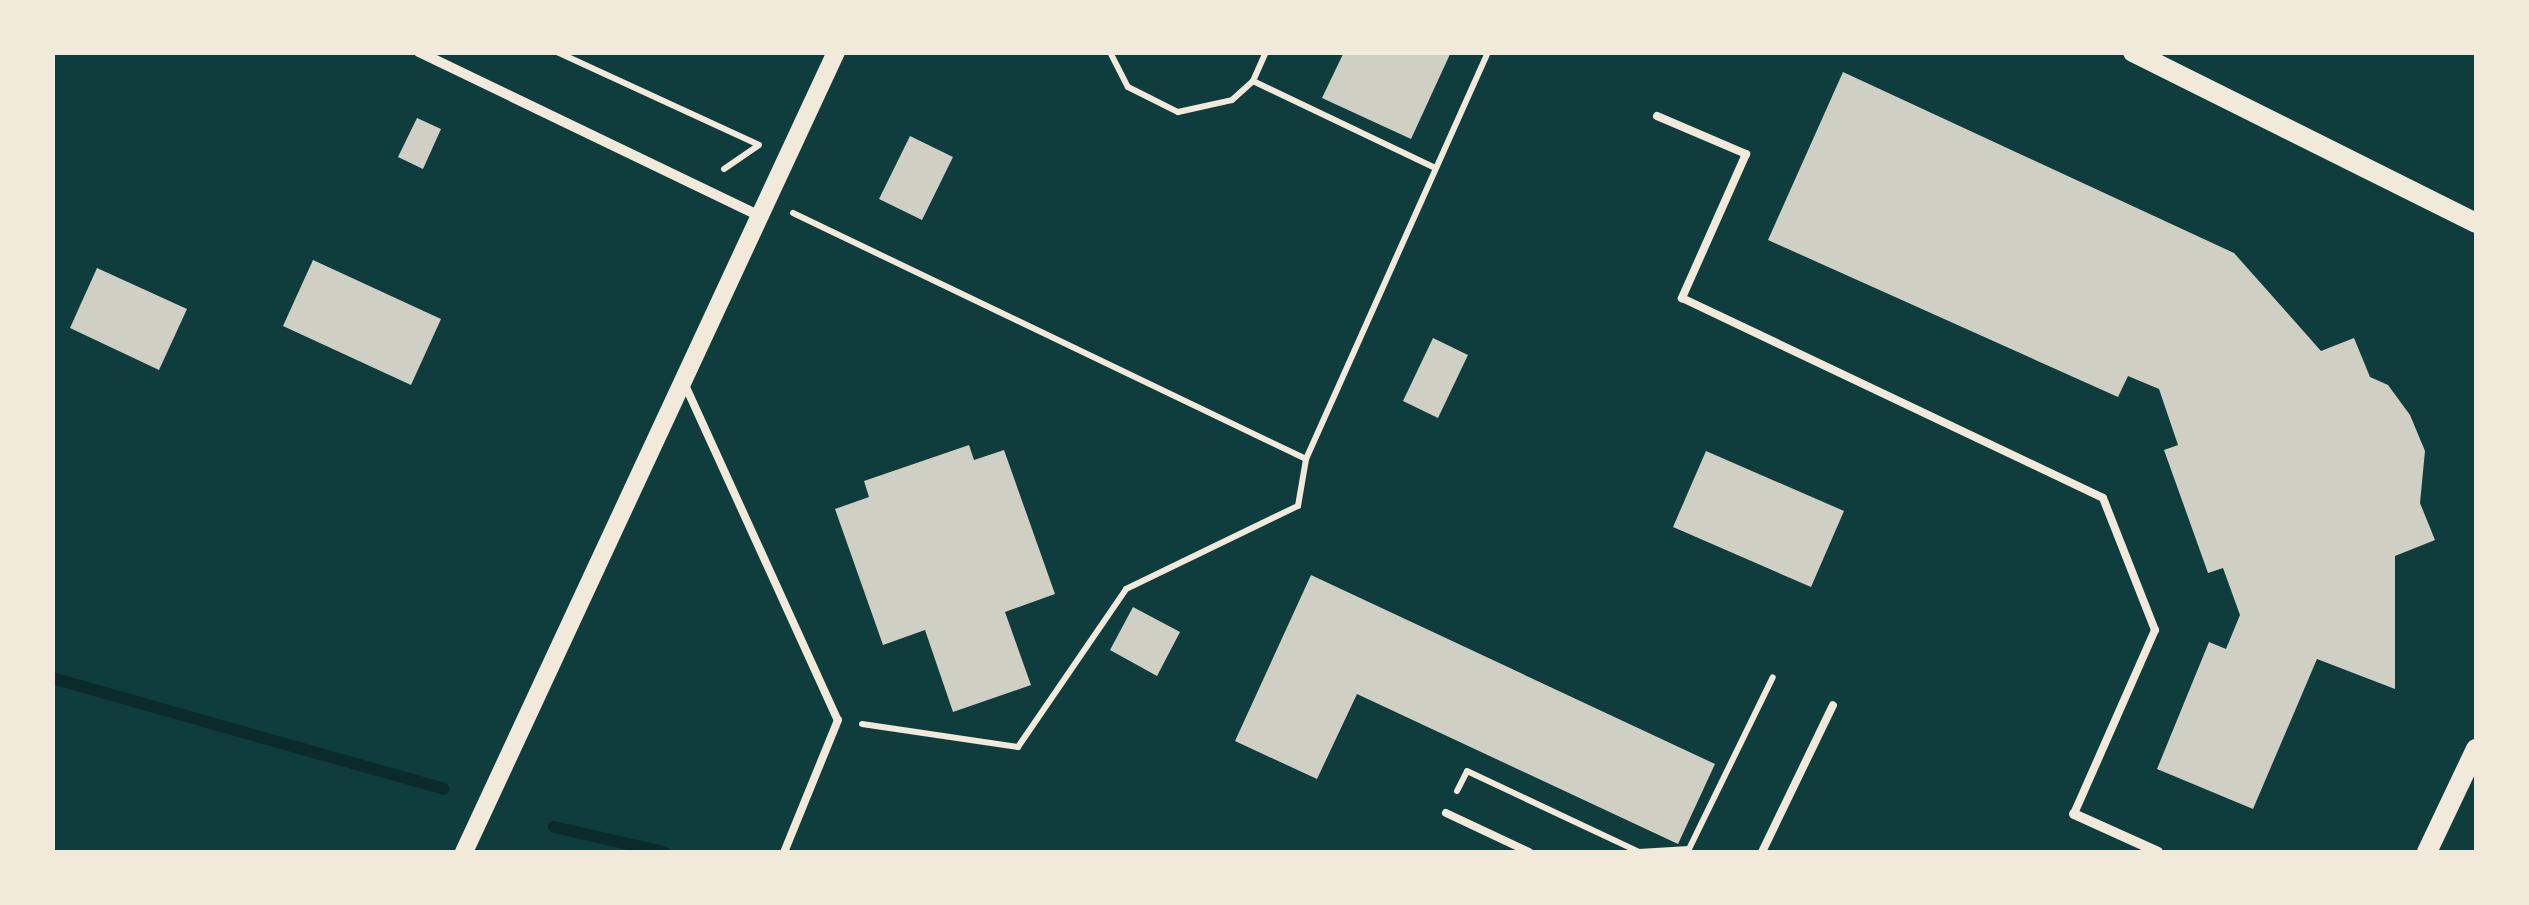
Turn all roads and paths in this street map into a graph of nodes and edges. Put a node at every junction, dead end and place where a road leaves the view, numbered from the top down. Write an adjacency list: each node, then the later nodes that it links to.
1 (419, 52): 12 (street)
2 (557, 52): 10 (path)
3 (836, 52): 12 (street)
4 (1110, 52): 8 (path)
5 (1266, 52): 8 (path)
6 (1488, 52): 11 (path)
7 (2133, 52): 13 (main road)
8 (1253, 81): 11 (path)
9 (1657, 116): 21 (lane)
10 (760, 145)
11 (1435, 168): 15 (path)
12 (761, 207): 14 (street); 15 (path)
13 (2476, 223)
14 (684, 381): 18 (lane); 22 (street)
15 (1306, 459): 18 (path)
16 (1773, 677): 20 (path)
17 (1833, 705): 25 (lane)
18 (838, 720): 23 (lane)
19 (2476, 749): 27 (main road)
20 (1446, 813): 24 (lane)
21 (2074, 814): 26 (street)
22 (464, 852)
23 (784, 852)
24 (1529, 852)
25 (1762, 852)
26 (2158, 852)
27 (2427, 852)

